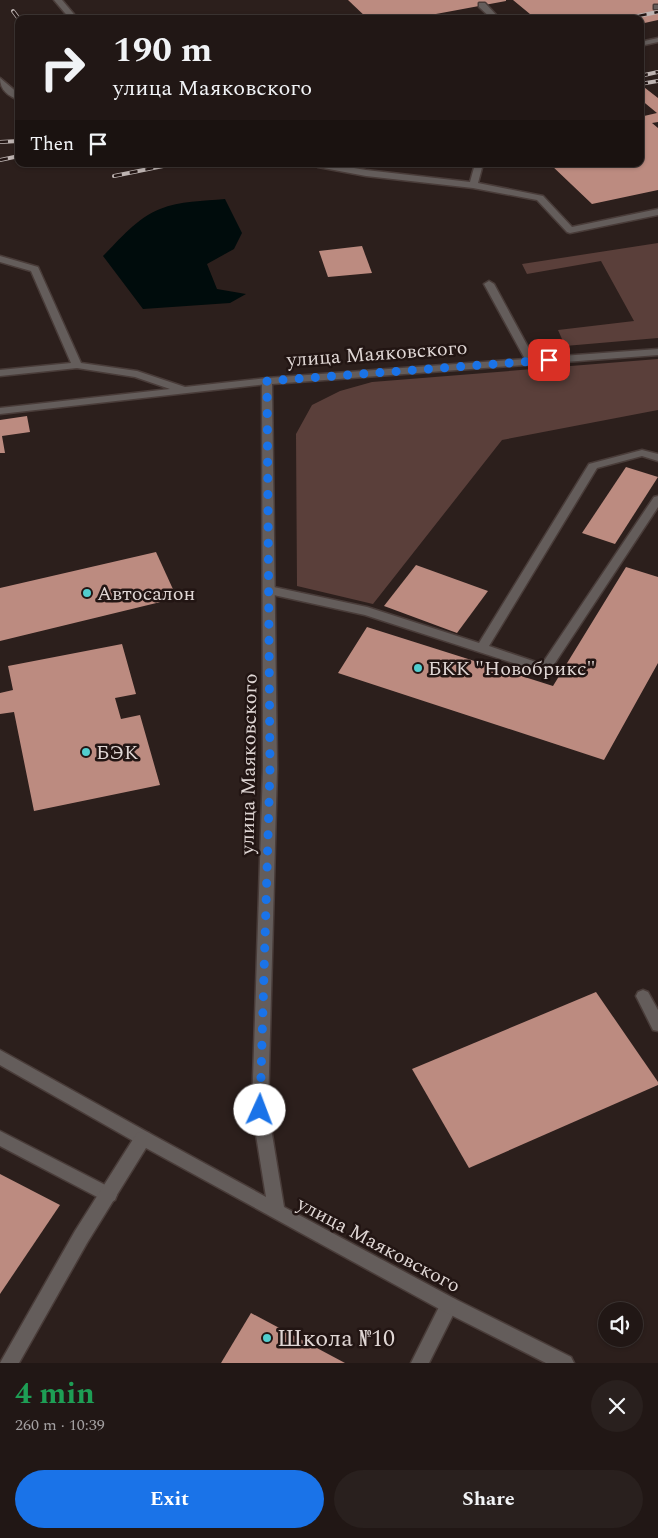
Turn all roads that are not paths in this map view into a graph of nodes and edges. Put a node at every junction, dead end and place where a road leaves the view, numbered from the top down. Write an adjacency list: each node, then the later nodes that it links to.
1 (58, 0): 3 (street)
2 (482, 5): 4 (street)
3 (71, 15)
4 (492, 15)
5 (658, 40): 6 (street)
6 (644, 43)
7 (0, 80): 8 (street)
8 (15, 96)
9 (334, 167): 11 (street)
10 (478, 167): 11 (street)
11 (473, 185): 12 (street)
12 (658, 212)
13 (0, 259): 17 (street)
14 (489, 284): 16 (street)
15 (658, 352): 16 (street, улица Маяковского)
16 (531, 361): 19 (street, улица Маяковского)
17 (76, 365): 18 (street); 20 (street)
18 (0, 373)
19 (267, 381): 20 (street); 24 (street, улица Маяковского)
20 (186, 390): 21 (street)
21 (0, 411)
22 (658, 458): 25 (street)
23 (658, 499): 25 (street)
24 (268, 590): 25 (street); 32 (street, улица Маяковского)
25 (482, 648)
26 (643, 996): 27 (street)
27 (658, 1025)
28 (0, 1057): 30 (street)
29 (0, 1138): 31 (street)
30 (143, 1138): 31 (street); 32 (street)
31 (109, 1195): 34 (street)
32 (277, 1212): 33 (street, улица Маяковского)
33 (449, 1305): 35 (street); 36 (street, улица Маяковского)
34 (10, 1363)
35 (420, 1363)
36 (565, 1363)

